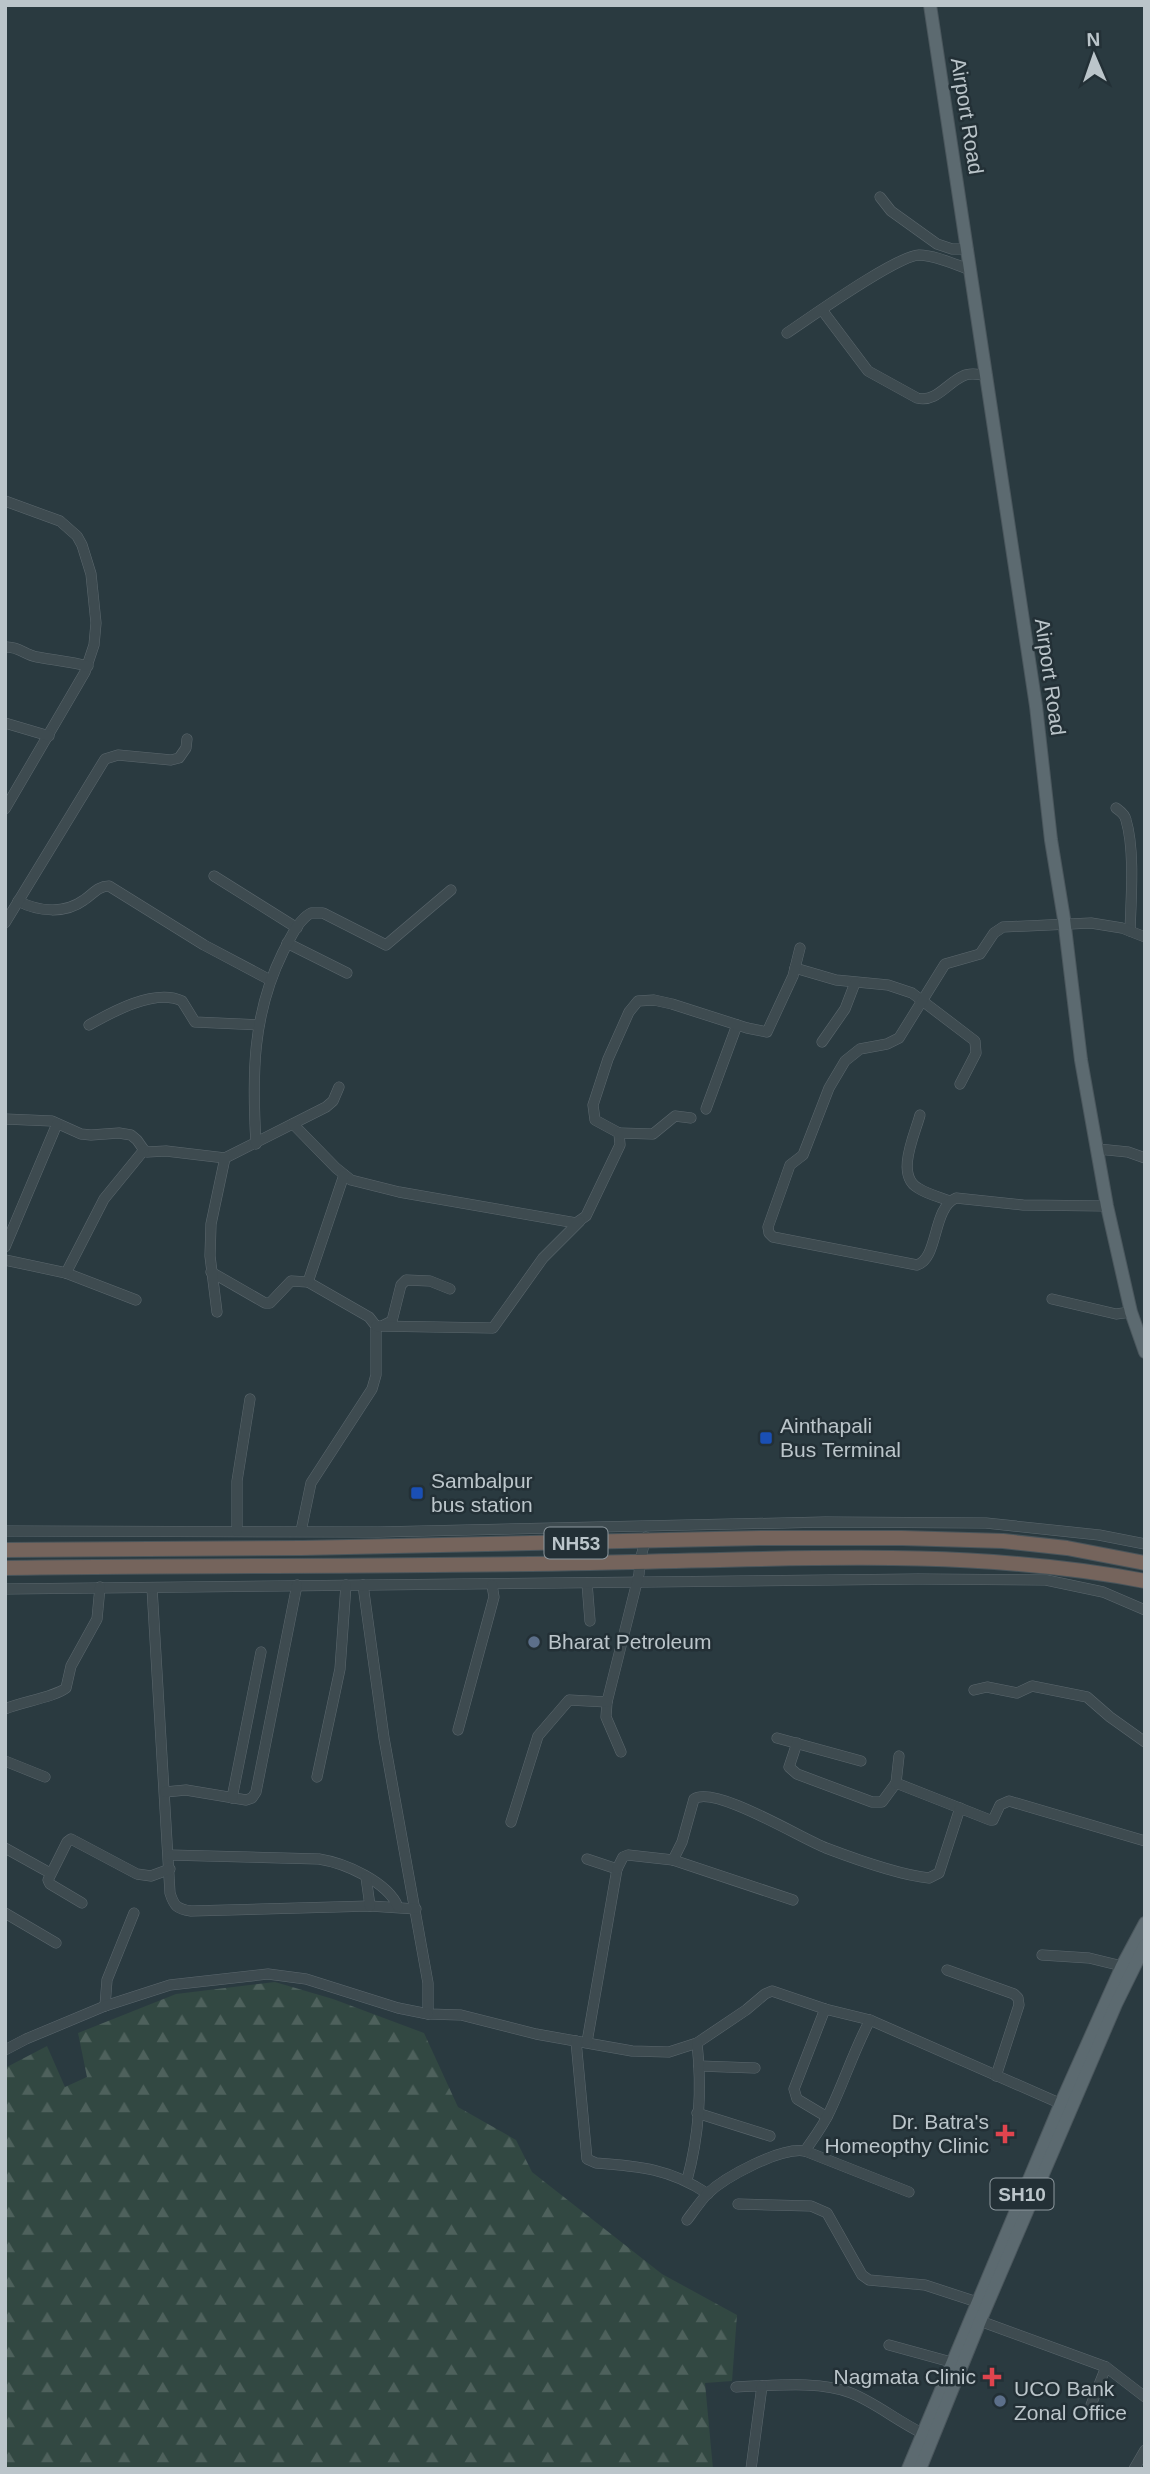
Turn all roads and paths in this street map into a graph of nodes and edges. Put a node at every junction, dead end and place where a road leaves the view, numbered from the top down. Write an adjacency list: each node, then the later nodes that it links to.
1 (930, 5): 3 (main road, Airport Road)
2 (880, 197): 3 (street)
3 (968, 248): 4 (main road, Airport Road)
4 (971, 270): 5 (street); 7 (main road, Airport Road)
5 (822, 310): 6 (street); 7 (street)
6 (787, 333)
7 (987, 375): 20 (main road, Airport Road)
8 (5, 501): 10 (street)
9 (5, 647): 10 (street)
10 (88, 666): 12 (street)
11 (5, 723): 12 (street)
12 (49, 736): 15 (street)
13 (187, 739): 18 (street)
14 (1116, 808): 22 (street)
15 (5, 809)
16 (214, 876): 21 (street)
17 (451, 890): 21 (street)
18 (18, 901): 19 (street); 28 (street)
19 (5, 923)
20 (1065, 925): 22 (street); 30 (street); 45 (main road, Airport Road)
21 (296, 928): 24 (street)
22 (1130, 931): 23 (street)
23 (1145, 937)
24 (287, 943): 27 (street); 28 (street)
25 (800, 948): 26 (street)
26 (795, 968): 29 (street); 33 (street)
27 (347, 972)
28 (270, 980): 32 (street)
29 (855, 983): 30 (street); 34 (street)
30 (924, 1000): 35 (street); 50 (street)
31 (89, 1025): 32 (street)
32 (259, 1025): 44 (street)
33 (737, 1025): 37 (street); 43 (street)
34 (822, 1042)
35 (960, 1084)
36 (339, 1087): 42 (street)
37 (706, 1109)
38 (920, 1115): 50 (street)
39 (691, 1118): 43 (street)
40 (5, 1119): 41 (street)
41 (57, 1124): 46 (street); 53 (street)
42 (293, 1124): 44 (street); 49 (street)
43 (619, 1133): 52 (street)
44 (256, 1144): 47 (street)
45 (1098, 1149): 48 (street); 51 (main road, Airport Road)
46 (144, 1150): 47 (street); 56 (street)
47 (225, 1158): 55 (street)
48 (1145, 1158)
49 (344, 1175): 52 (street); 57 (street)
50 (950, 1201): 51 (street)
51 (1107, 1206): 62 (main road, Airport Road)
52 (580, 1222): 63 (street)
53 (5, 1247)
54 (5, 1260): 56 (street)
55 (211, 1272): 57 (street); 61 (street)
56 (66, 1273): 60 (street)
57 (307, 1282): 63 (street)
58 (450, 1289): 63 (street)
59 (1052, 1299): 62 (street)
60 (136, 1300)
61 (216, 1312)
62 (1131, 1312): 64 (main road, Airport Road)
63 (376, 1326): 69 (street)
64 (1145, 1352)
65 (250, 1399): 68 (street)
66 (651, 1525): 69 (street); 70 (street); 71 (street)
67 (5, 1531): 68 (street)
68 (237, 1531): 69 (street)
69 (302, 1531)
70 (645, 1542): 72 (highway, NH53); 73 (street); 74 (highway, NH53)
71 (1145, 1544)
72 (5, 1550)
73 (640, 1561): 75 (highway, NH53); 76 (highway, NH53); 78 (street)
74 (1145, 1563)
75 (5, 1568)
76 (1145, 1581)
77 (587, 1583): 78 (street); 82 (street); 87 (street)
78 (636, 1583): 86 (street); 90 (street)
79 (297, 1585): 80 (street); 85 (street); 104 (street)
80 (346, 1585): 81 (street); 101 (street)
81 (363, 1585): 82 (street); 120 (street)
82 (492, 1585): 92 (street)
83 (100, 1587): 84 (street); 85 (street); 91 (street)
84 (5, 1588)
85 (152, 1588): 103 (street)
86 (1145, 1610)
87 (590, 1620)
88 (261, 1652): 104 (street)
89 (974, 1690): 94 (street)
90 (607, 1702): 96 (street); 106 (street)
91 (5, 1709)
92 (457, 1730)
93 (777, 1738): 95 (street)
94 (1145, 1742)
95 (797, 1743): 99 (street); 102 (street)
96 (621, 1752)
97 (899, 1756): 102 (street)
98 (5, 1761): 100 (street)
99 (861, 1761)
100 (45, 1777)
101 (317, 1777)
102 (896, 1783): 105 (street)
103 (166, 1792): 104 (street); 109 (street)
104 (232, 1798)
105 (960, 1808): 107 (street); 111 (street)
106 (511, 1822)
107 (1145, 1841)
108 (5, 1848): 114 (street)
109 (169, 1855): 113 (street); 115 (street)
110 (587, 1859): 112 (street)
111 (673, 1860): 112 (street); 116 (street)
112 (617, 1869): 133 (street)
113 (170, 1870): 114 (street); 118 (street)
114 (50, 1873): 117 (street)
115 (366, 1877): 118 (street); 119 (street)
116 (793, 1900)
117 (82, 1903)
118 (370, 1906): 119 (street)
119 (398, 1907): 120 (street)
120 (416, 1909): 131 (street)
121 (5, 1913): 124 (street)
122 (134, 1913): 129 (street)
123 (1145, 1923): 127 (main road, SH10)
124 (56, 1943)
125 (1145, 1945): 139 (main road, SH10)
126 (1042, 1955): 127 (street)
127 (1122, 1966): 139 (main road, SH10)
128 (947, 1969): 138 (street)
129 (105, 2006): 131 (street); 135 (street)
130 (825, 2009): 132 (street); 134 (street); 141 (street)
131 (428, 2014): 133 (street)
132 (870, 2021): 138 (street); 141 (street)
133 (582, 2041): 134 (street); 144 (street)
134 (697, 2043): 136 (street)
135 (5, 2050)
136 (699, 2066): 137 (street); 140 (street)
137 (755, 2068)
138 (996, 2076): 139 (street)
139 (1066, 2106): 149 (main road, SH10); 150 (main road, SH10)
140 (697, 2113): 142 (street); 144 (street)
141 (827, 2117): 143 (street)
142 (770, 2136)
143 (805, 2151): 145 (street); 146 (street)
144 (687, 2180): 146 (street)
145 (909, 2192)
146 (708, 2194): 148 (street)
147 (738, 2204): 149 (street)
148 (687, 2220)
149 (977, 2302): 152 (main road, SH10)
150 (980, 2321): 153 (street); 162 (main road, SH10)
151 (889, 2345): 152 (street)
152 (951, 2362): 158 (main road, SH10)
153 (1106, 2367): 156 (street); 157 (street)
154 (762, 2386): 155 (street); 158 (street); 160 (street)
155 (736, 2387)
156 (1145, 2397)
157 (1091, 2405)
158 (922, 2433): 161 (main road, SH10)
159 (1145, 2450): 163 (street)
160 (751, 2469)
161 (908, 2469)
162 (920, 2469)
163 (1134, 2469)

